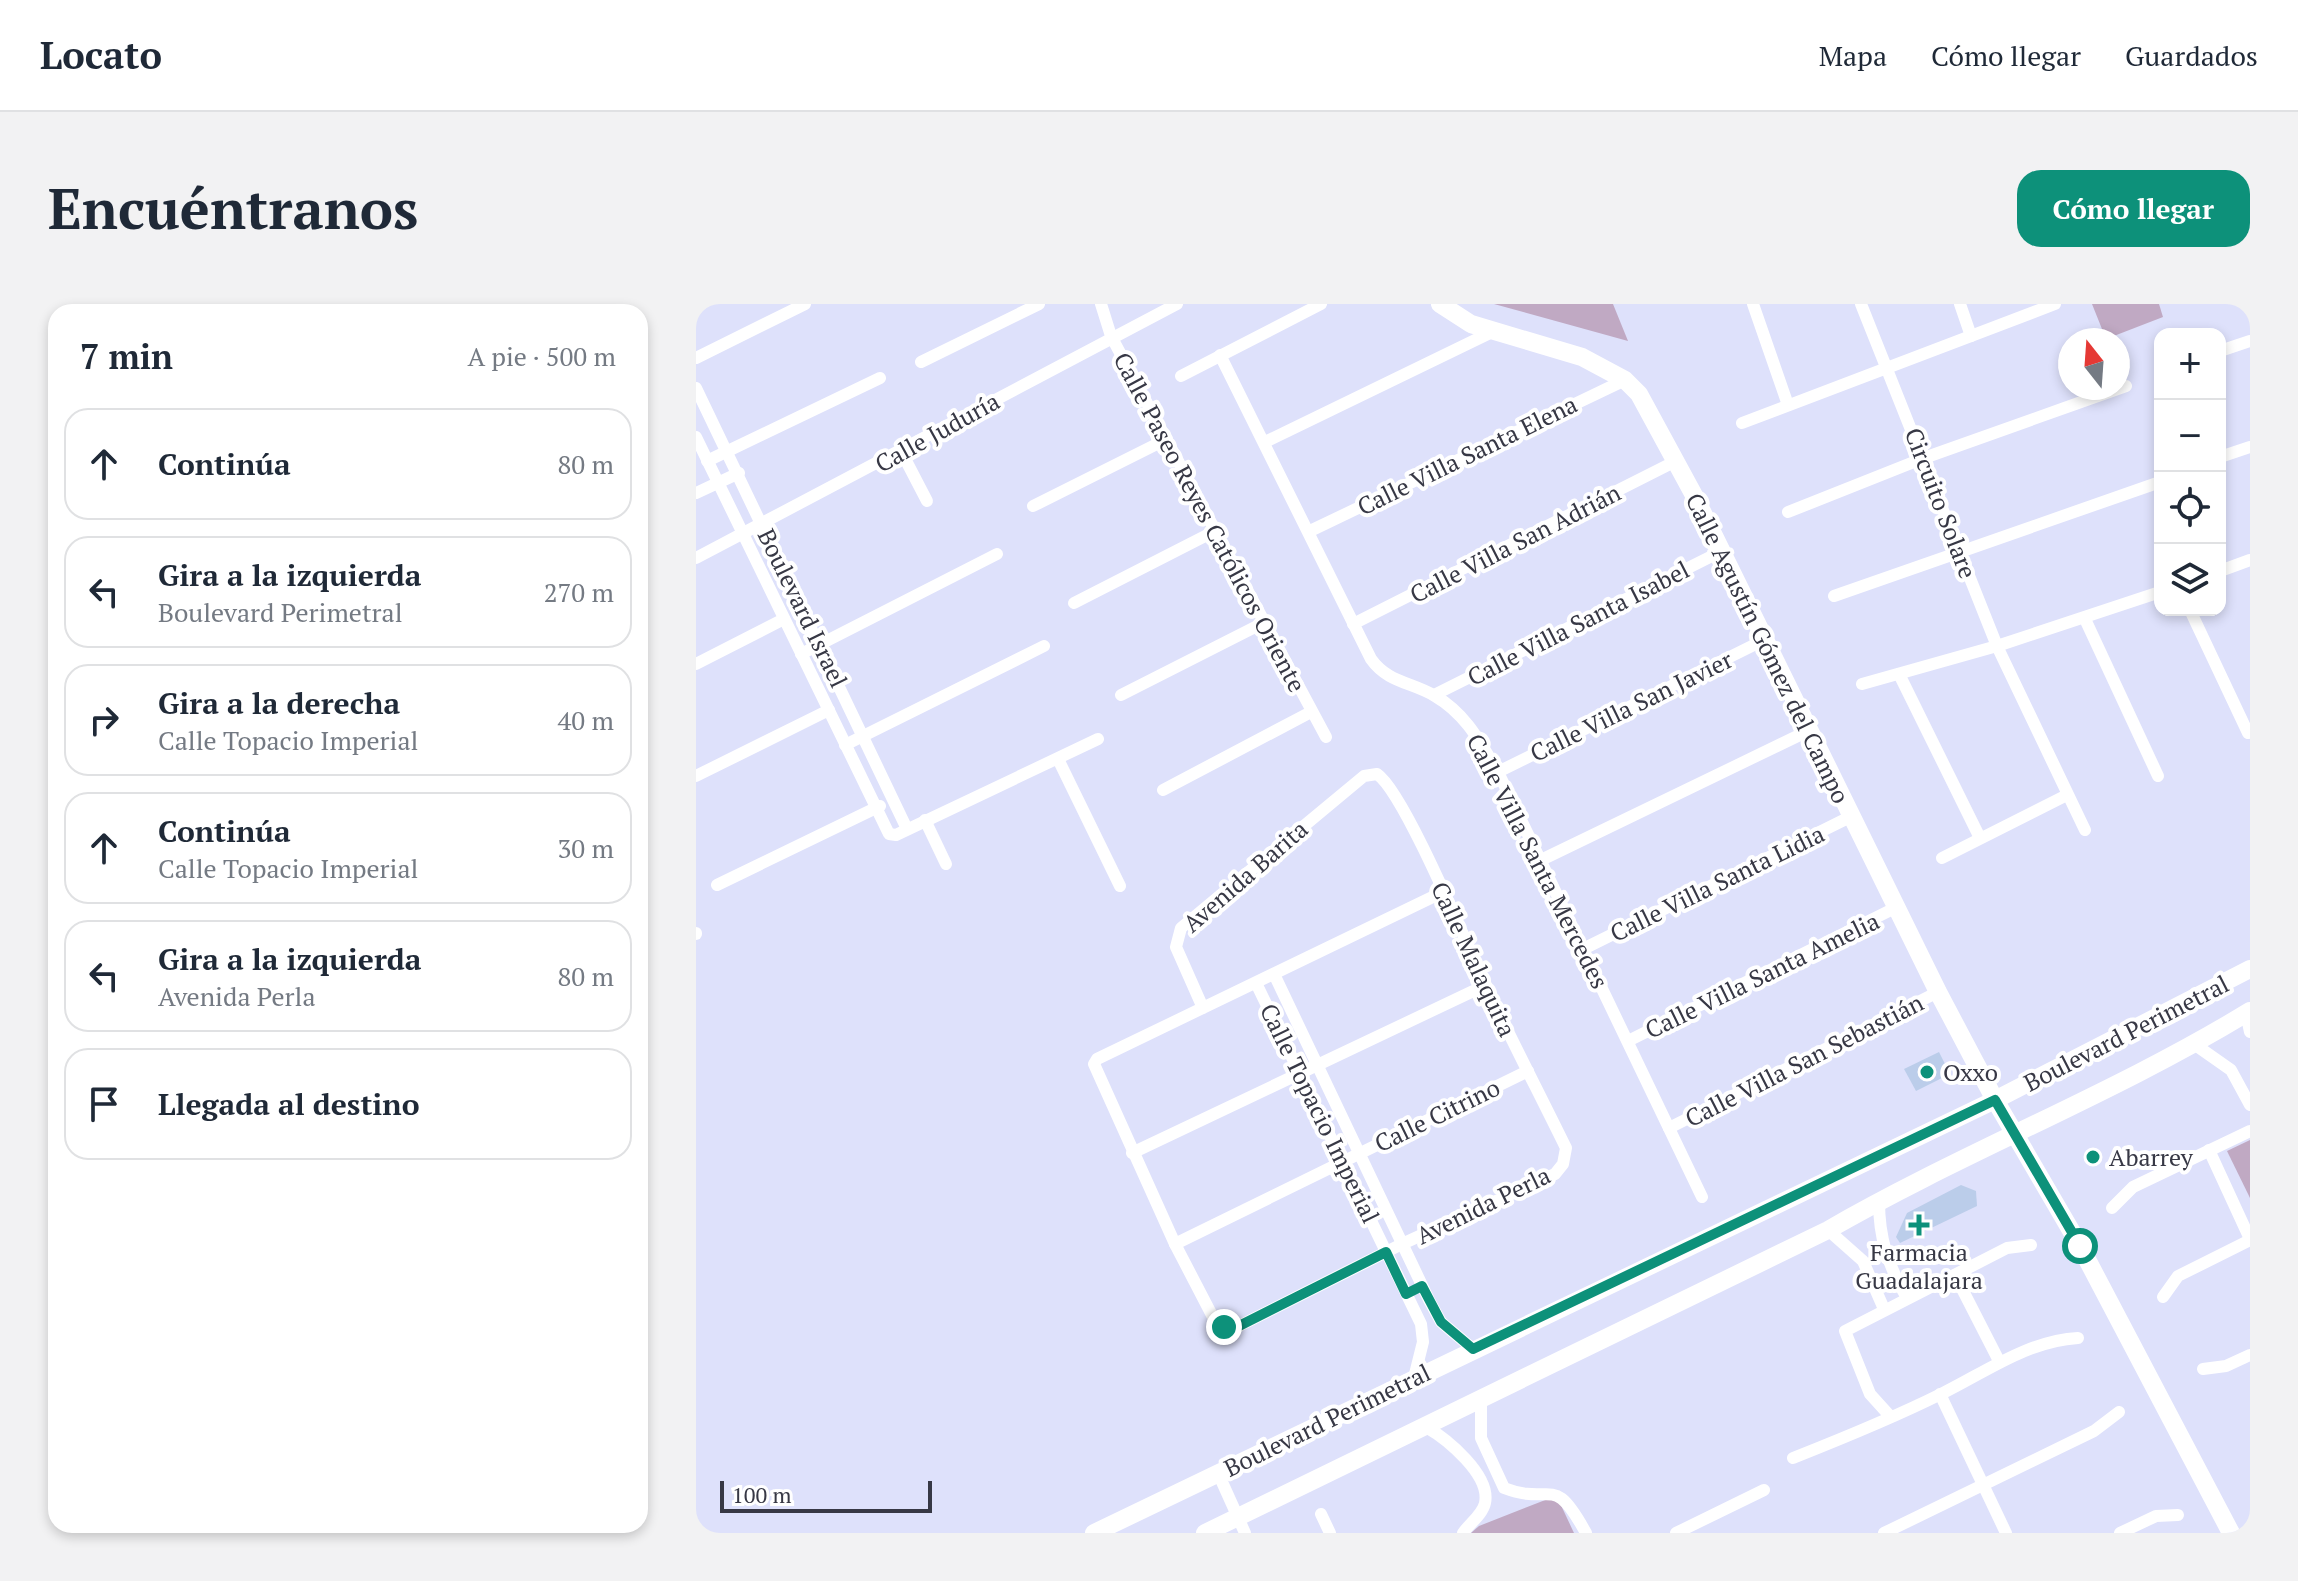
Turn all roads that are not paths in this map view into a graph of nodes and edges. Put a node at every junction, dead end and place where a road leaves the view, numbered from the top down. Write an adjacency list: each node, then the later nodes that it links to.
1 (805, 304): 17 (street)
2 (1039, 304): 18 (street)
3 (1101, 304): 12 (street, Calle Paseo Reyes Católicos Oriente)
4 (1177, 304): 12 (street, Calle Juduría)
5 (1321, 304): 16 (street)
6 (1440, 304): 11 (street, Calle Agustín Gómez del Campo)
7 (1753, 304): 25 (street)
8 (1861, 304): 19 (street, Circuito Solare)
9 (1960, 304): 13 (street)
10 (2055, 304): 13 (street)
11 (1498, 329): 22 (street, Calle Agustín Gómez del Campo); 29 (street)
12 (1111, 336): 28 (street, Calle Paseo Reyes Católicos Oriente); 31 (street, Calle Juduría)
13 (1971, 336): 19 (street)
14 (2250, 341): 15 (street)
15 (2226, 349)
16 (1220, 355): 20 (street); 29 (street, Calle Villa Santa Mercedes)
17 (696, 358)
18 (921, 362)
19 (1887, 367): 25 (street); 34 (street, Circuito Solare)
20 (1181, 376)
21 (880, 378): 32 (street)
22 (1625, 380): 36 (street, Calle Agustín Gómez del Campo); 46 (street, Calle Villa Santa Elena)
23 (696, 388): 32 (street, Boulevard Israel)
24 (2087, 400): 34 (street)
25 (1788, 405): 26 (street)
26 (1742, 423)
27 (696, 437): 35 (street, Boulevard Israel)
28 (1167, 439): 42 (street); 45 (street, Calle Paseo Reyes Católicos Oriente)
29 (1265, 442): 46 (street, Calle Villa Santa Mercedes)
30 (2250, 447): 33 (street)
31 (901, 451): 41 (street); 44 (street, Calle Juduría)
32 (728, 452): 35 (street); 37 (street, Boulevard Israel)
33 (2226, 455)
34 (1924, 458): 43 (street); 49 (street, Circuito Solare)
35 (707, 461): 38 (street, Boulevard Israel)
36 (1676, 461): 48 (street, Calle Agustín Gómez del Campo); 61 (street, Calle Villa San Adrián)
37 (739, 473): 38 (street); 44 (street, Boulevard Israel)
38 (718, 483): 40 (street); 47 (street, Boulevard Israel)
39 (2154, 484): 49 (street)
40 (696, 493)
41 (927, 501)
42 (1033, 506)
43 (1788, 512)
44 (763, 525): 47 (street, Calle Juduría); 63 (street, Boulevard Israel)
45 (1215, 531): 56 (street); 60 (street, Calle Paseo Reyes Católicos Oriente)
46 (1310, 531): 61 (street, Calle Villa Santa Mercedes)
47 (743, 535): 51 (street, Calle Juduría); 58 (street, Boulevard Israel)
48 (1722, 551): 62 (street, Calle Agustín Gómez del Campo); 71 (street, Calle Villa Santa Isabel)
49 (1960, 553): 55 (street); 65 (street, Circuito Solare)
50 (997, 554): 63 (street)
51 (696, 558)
52 (2250, 560): 53 (street)
53 (2226, 569)
54 (2154, 594): 59 (street)
55 (1834, 596)
56 (1074, 603)
57 (2193, 616): 75 (street)
58 (784, 619): 66 (street, Boulevard Israel); 67 (street)
59 (2085, 619): 65 (street); 84 (street)
60 (1265, 622): 70 (street); 73 (street, Calle Paseo Reyes Católicos Oriente)
61 (1353, 624): 71 (street, Calle Villa Santa Mercedes)
62 (1764, 640): 74 (street, Calle Agustín Gómez del Campo); 81 (street, Calle Villa San Javier)
63 (821, 643): 66 (street); 76 (street, Boulevard Israel)
64 (1044, 646): 76 (street)
65 (1997, 646): 68 (street); 86 (street, Circuito Solare)
66 (801, 654): 72 (street, Boulevard Israel)
67 (696, 664)
68 (1899, 674): 69 (street); 93 (street)
69 (1862, 684)
70 (1121, 695)
71 (1434, 695): 81 (street, Calle Villa Santa Mercedes)
72 (829, 710): 79 (street, Boulevard Israel); 83 (street)
73 (1311, 712): 77 (street, Calle Paseo Reyes Católicos Oriente); 85 (street)
74 (1808, 731): 89 (street, Calle Agustín Gómez del Campo); 95 (street)
75 (2248, 733)
76 (865, 735): 79 (street); 87 (street, Boulevard Israel)
77 (1326, 737)
78 (1098, 739): 80 (street)
79 (845, 745): 88 (street, Boulevard Israel)
80 (1058, 759): 90 (street); 98 (street)
81 (1498, 772): 95 (street, Calle Villa Santa Mercedes)
82 (1377, 774): 99 (street, Calle Malaquita); 107 (street, Avenida Barita)
83 (696, 776)
84 (2158, 776)
85 (1163, 790)
86 (2067, 795): 92 (street, Circuito Solare); 93 (street)
87 (893, 800): 88 (street); 91 (street, Boulevard Israel)
88 (875, 808): 91 (street, Boulevard Israel); 97 (street)
89 (1850, 817): 100 (street, Calle Agustín Gómez del Campo); 101 (street, Calle Villa Santa Lidia)
90 (925, 820): 91 (street); 96 (street)
91 (907, 829)
92 (2085, 830)
93 (1980, 838): 94 (street)
94 (1942, 858)
95 (1539, 861): 101 (street, Calle Villa Santa Mercedes)
96 (946, 864)
97 (717, 885)
98 (1120, 886)
99 (1443, 892): 102 (street); 105 (street, Calle Malaquita)
100 (1895, 908): 106 (street, Calle Agustín Gómez del Campo); 109 (street, Calle Villa Santa Amelia)
101 (1583, 949): 109 (street, Calle Villa Santa Mercedes)
102 (1274, 974): 104 (street); 111 (street, Calle Topacio Imperial)
103 (2247, 975): 115 (street, Boulevard Perimetral)
104 (1256, 983): 107 (street); 113 (street, Calle Topacio Imperial)
105 (1486, 985): 111 (street); 112 (street, Calle Malaquita)
106 (1938, 992): 115 (street, Calle Agustín Gómez del Campo); 117 (street, Calle Villa San Sebastián)
107 (1203, 1008): 122 (street)
108 (2249, 1019): 110 (street, Boulevard Perimetral)
109 (1628, 1041): 117 (street, Calle Villa Santa Mercedes)
110 (2194, 1044): 114 (street); 119 (street, Boulevard Perimetral)
111 (1317, 1066): 113 (street); 123 (street, Calle Topacio Imperial)
112 (1528, 1071): 120 (street, Calle Malaquita); 123 (street, Calle Citrino)
113 (1301, 1075): 122 (street); 124 (street, Calle Topacio Imperial)
114 (2246, 1088): 116 (street)
115 (1995, 1100): 119 (street, Calle Agustín Gómez del Campo); 145 (street, Boulevard Perimetral)
116 (2250, 1105)
117 (1669, 1128): 125 (street, Calle Villa Santa Mercedes)
118 (2250, 1131): 121 (street)
119 (2015, 1135): 126 (street, Boulevard Perimetral); 173 (street, Calle Agustín Gómez del Campo)
120 (1566, 1148): 131 (street, Avenida Perla)
121 (2209, 1150): 127 (street); 129 (street)
122 (1132, 1153): 130 (street)
123 (1359, 1153): 124 (street, Calle Citrino); 131 (street, Calle Topacio Imperial)
124 (1344, 1160): 130 (street, Calle Citrino); 133 (street, Calle Topacio Imperial)
125 (1702, 1197)
126 (1879, 1201): 128 (street, Boulevard Perimetral); 134 (street)
127 (2112, 1208)
128 (1828, 1230): 135 (street); 151 (street, Boulevard Perimetral)
129 (2250, 1240): 139 (street)
130 (1175, 1244): 133 (street, Avenida Perla)
131 (1402, 1244): 133 (street, Avenida Perla); 137 (street, Calle Topacio Imperial)
132 (2031, 1245): 136 (street)
133 (1386, 1252): 138 (street, Calle Topacio Imperial)
134 (1886, 1259): 135 (street); 140 (street)
135 (1868, 1269): 141 (street)
136 (1955, 1275): 140 (street); 147 (street)
137 (1422, 1286): 138 (street); 142 (street, Calle Topacio Imperial)
138 (1406, 1294): 143 (street, Calle Topacio Imperial)
139 (2163, 1297)
140 (1907, 1298): 141 (street)
141 (1884, 1309): 153 (street)
142 (1438, 1316): 143 (street); 145 (street, Calle Topacio Imperial)
143 (1421, 1324): 149 (street)
144 (2078, 1338): 147 (street)
145 (1473, 1349): 149 (street, Boulevard Perimetral)
146 (2250, 1355): 148 (street)
147 (1999, 1361): 150 (street)
148 (2203, 1369)
149 (1414, 1378): 158 (street, Boulevard Perimetral)
150 (1940, 1394): 153 (street); 159 (street)
151 (1481, 1400): 154 (street, Boulevard Perimetral); 156 (street)
152 (2119, 1412): 159 (street)
153 (1889, 1415): 155 (street)
154 (1426, 1427): 157 (street); 163 (street, Boulevard Perimetral)
155 (1793, 1458)
156 (1491, 1462): 157 (street); 168 (street)
157 (1473, 1470): 167 (street)
158 (1218, 1473): 163 (street); 164 (street, Boulevard Perimetral)
159 (1984, 1488): 170 (street); 171 (street)
160 (1764, 1490): 169 (street)
161 (1321, 1514): 166 (street)
162 (2178, 1515): 172 (street)
163 (1241, 1525): 165 (street, Boulevard Perimetral)
164 (1094, 1533)
165 (1205, 1533)
166 (1330, 1533)
167 (1463, 1533)
168 (1586, 1533)
169 (1676, 1533)
170 (1884, 1533)
171 (2006, 1533)
172 (2120, 1533)
173 (2231, 1533)

